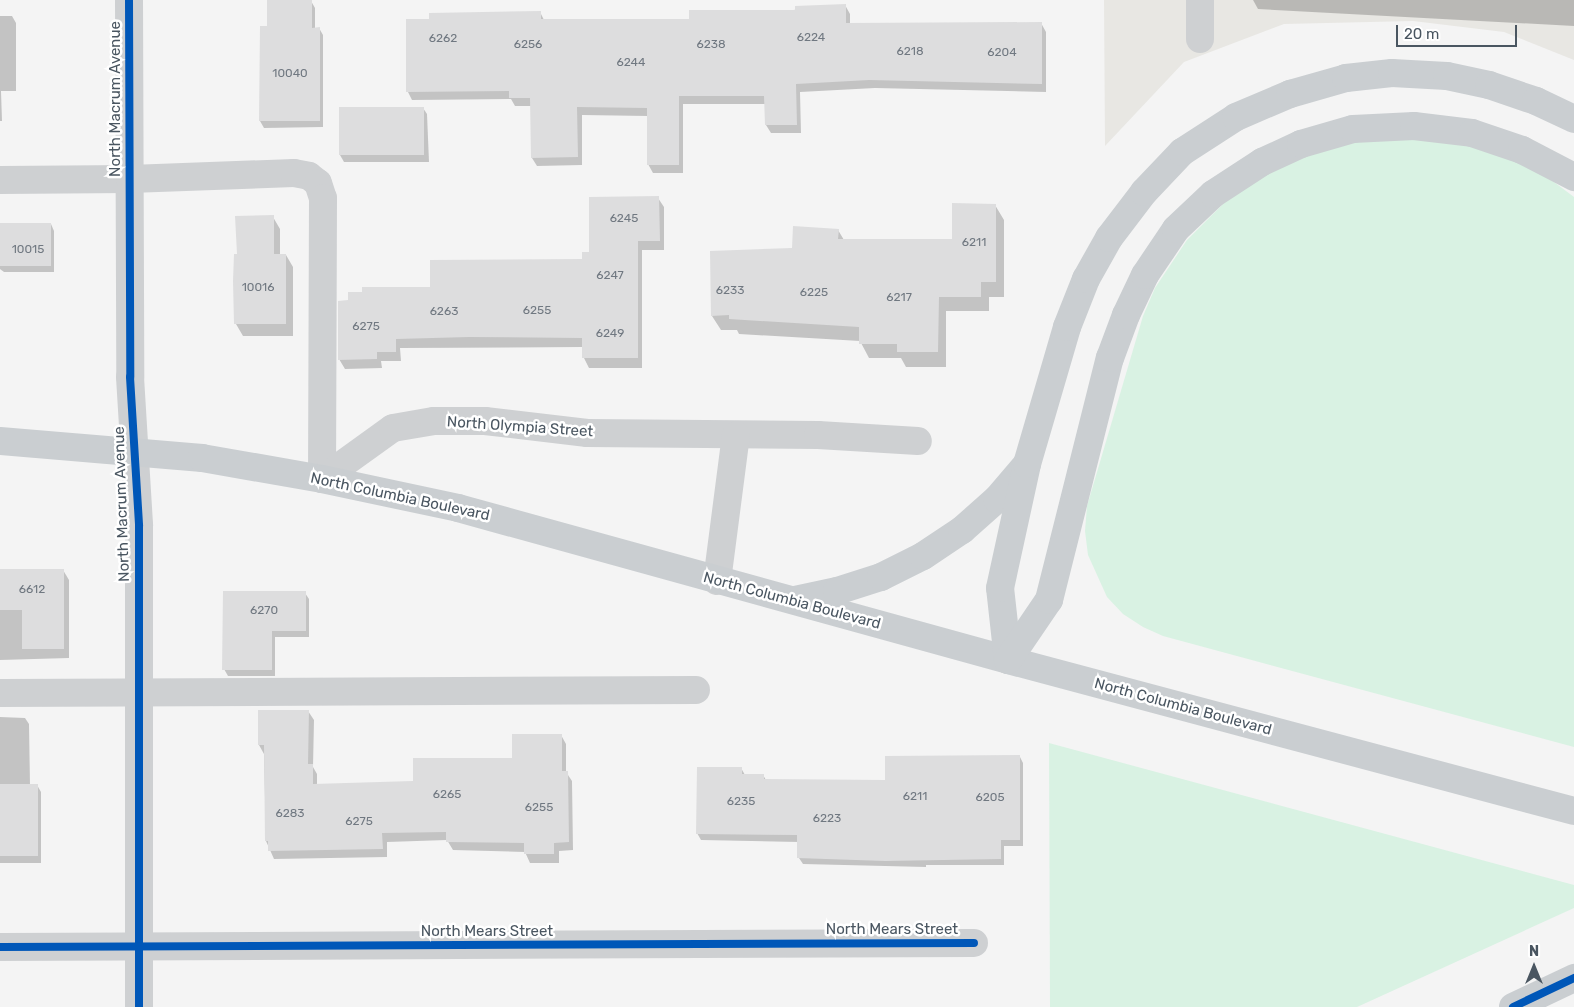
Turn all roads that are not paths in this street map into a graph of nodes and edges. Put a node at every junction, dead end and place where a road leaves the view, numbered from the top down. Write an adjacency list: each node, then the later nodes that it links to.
1 (129, 0): 7 (street, North Macrum Avenue)
2 (1200, 0): 3 (street)
3 (1200, 39)
4 (1574, 119): 12 (main road)
5 (1574, 177): 16 (main road)
6 (0, 180): 7 (street)
7 (130, 180): 11 (street, North Macrum Avenue); 13 (street)
8 (736, 435): 10 (street, North Olympia Street); 13 (street, North Olympia Street); 14 (street)
9 (0, 442): 11 (main road, North Columbia Boulevard)
10 (918, 442)
11 (134, 452): 13 (main road, North Columbia Boulevard); 19 (street, North Macrum Avenue)
12 (1027, 464): 15 (main road); 16 (main road)
13 (322, 479): 14 (main road, North Columbia Boulevard)
14 (717, 581): 15 (main road, North Columbia Boulevard)
15 (791, 601): 16 (main road, North Columbia Boulevard)
16 (1008, 660): 20 (main road, North Columbia Boulevard)
17 (696, 690): 19 (street)
18 (0, 693): 19 (street)
19 (140, 693): 23 (street, North Macrum Avenue)
20 (1570, 809)
21 (974, 943): 23 (street, North Mears Street)
22 (0, 947): 23 (street, North Mears Street)
23 (139, 947): 25 (street, North Macrum Avenue)
24 (1574, 978): 26 (main road)
25 (139, 1007)
26 (1512, 1007)

